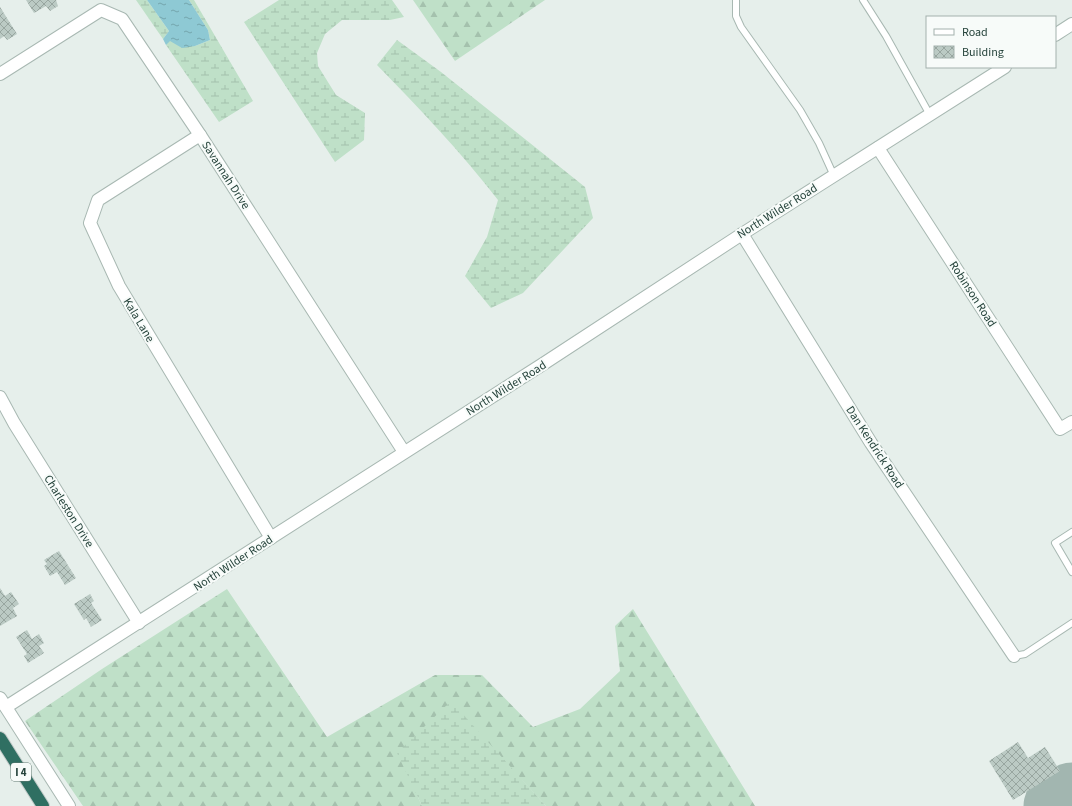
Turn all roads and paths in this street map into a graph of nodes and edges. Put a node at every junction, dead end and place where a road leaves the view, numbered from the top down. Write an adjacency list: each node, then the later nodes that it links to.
1 (736, 0): 10 (lane)
2 (863, 0): 7 (lane)
3 (1072, 24): 4 (street)
4 (1056, 34)
5 (1003, 68): 7 (street, North Wilder Road)
6 (0, 74): 8 (street, Savannah Drive)
7 (930, 115): 9 (street, North Wilder Road)
8 (200, 135): 14 (street, Savannah Drive); 16 (street, Kala Lane)
9 (878, 148): 10 (street, North Wilder Road); 13 (street, Robinson Road)
10 (834, 176): 11 (street, North Wilder Road)
11 (742, 234): 14 (street, North Wilder Road); 20 (street, Dan Kendrick Road)
12 (0, 397): 18 (street, Charleston Drive)
13 (1072, 422)
14 (404, 452): 16 (street, North Wilder Road)
15 (1072, 532): 17 (lane)
16 (271, 538): 18 (street, North Wilder Road)
17 (1072, 572)
18 (139, 623): 21 (street, North Wilder Road)
19 (1072, 623): 20 (lane)
20 (1014, 656)
21 (3, 703): 24 (street)
22 (0, 738): 23 (highway, I 4)
23 (43, 806)
24 (69, 806)

